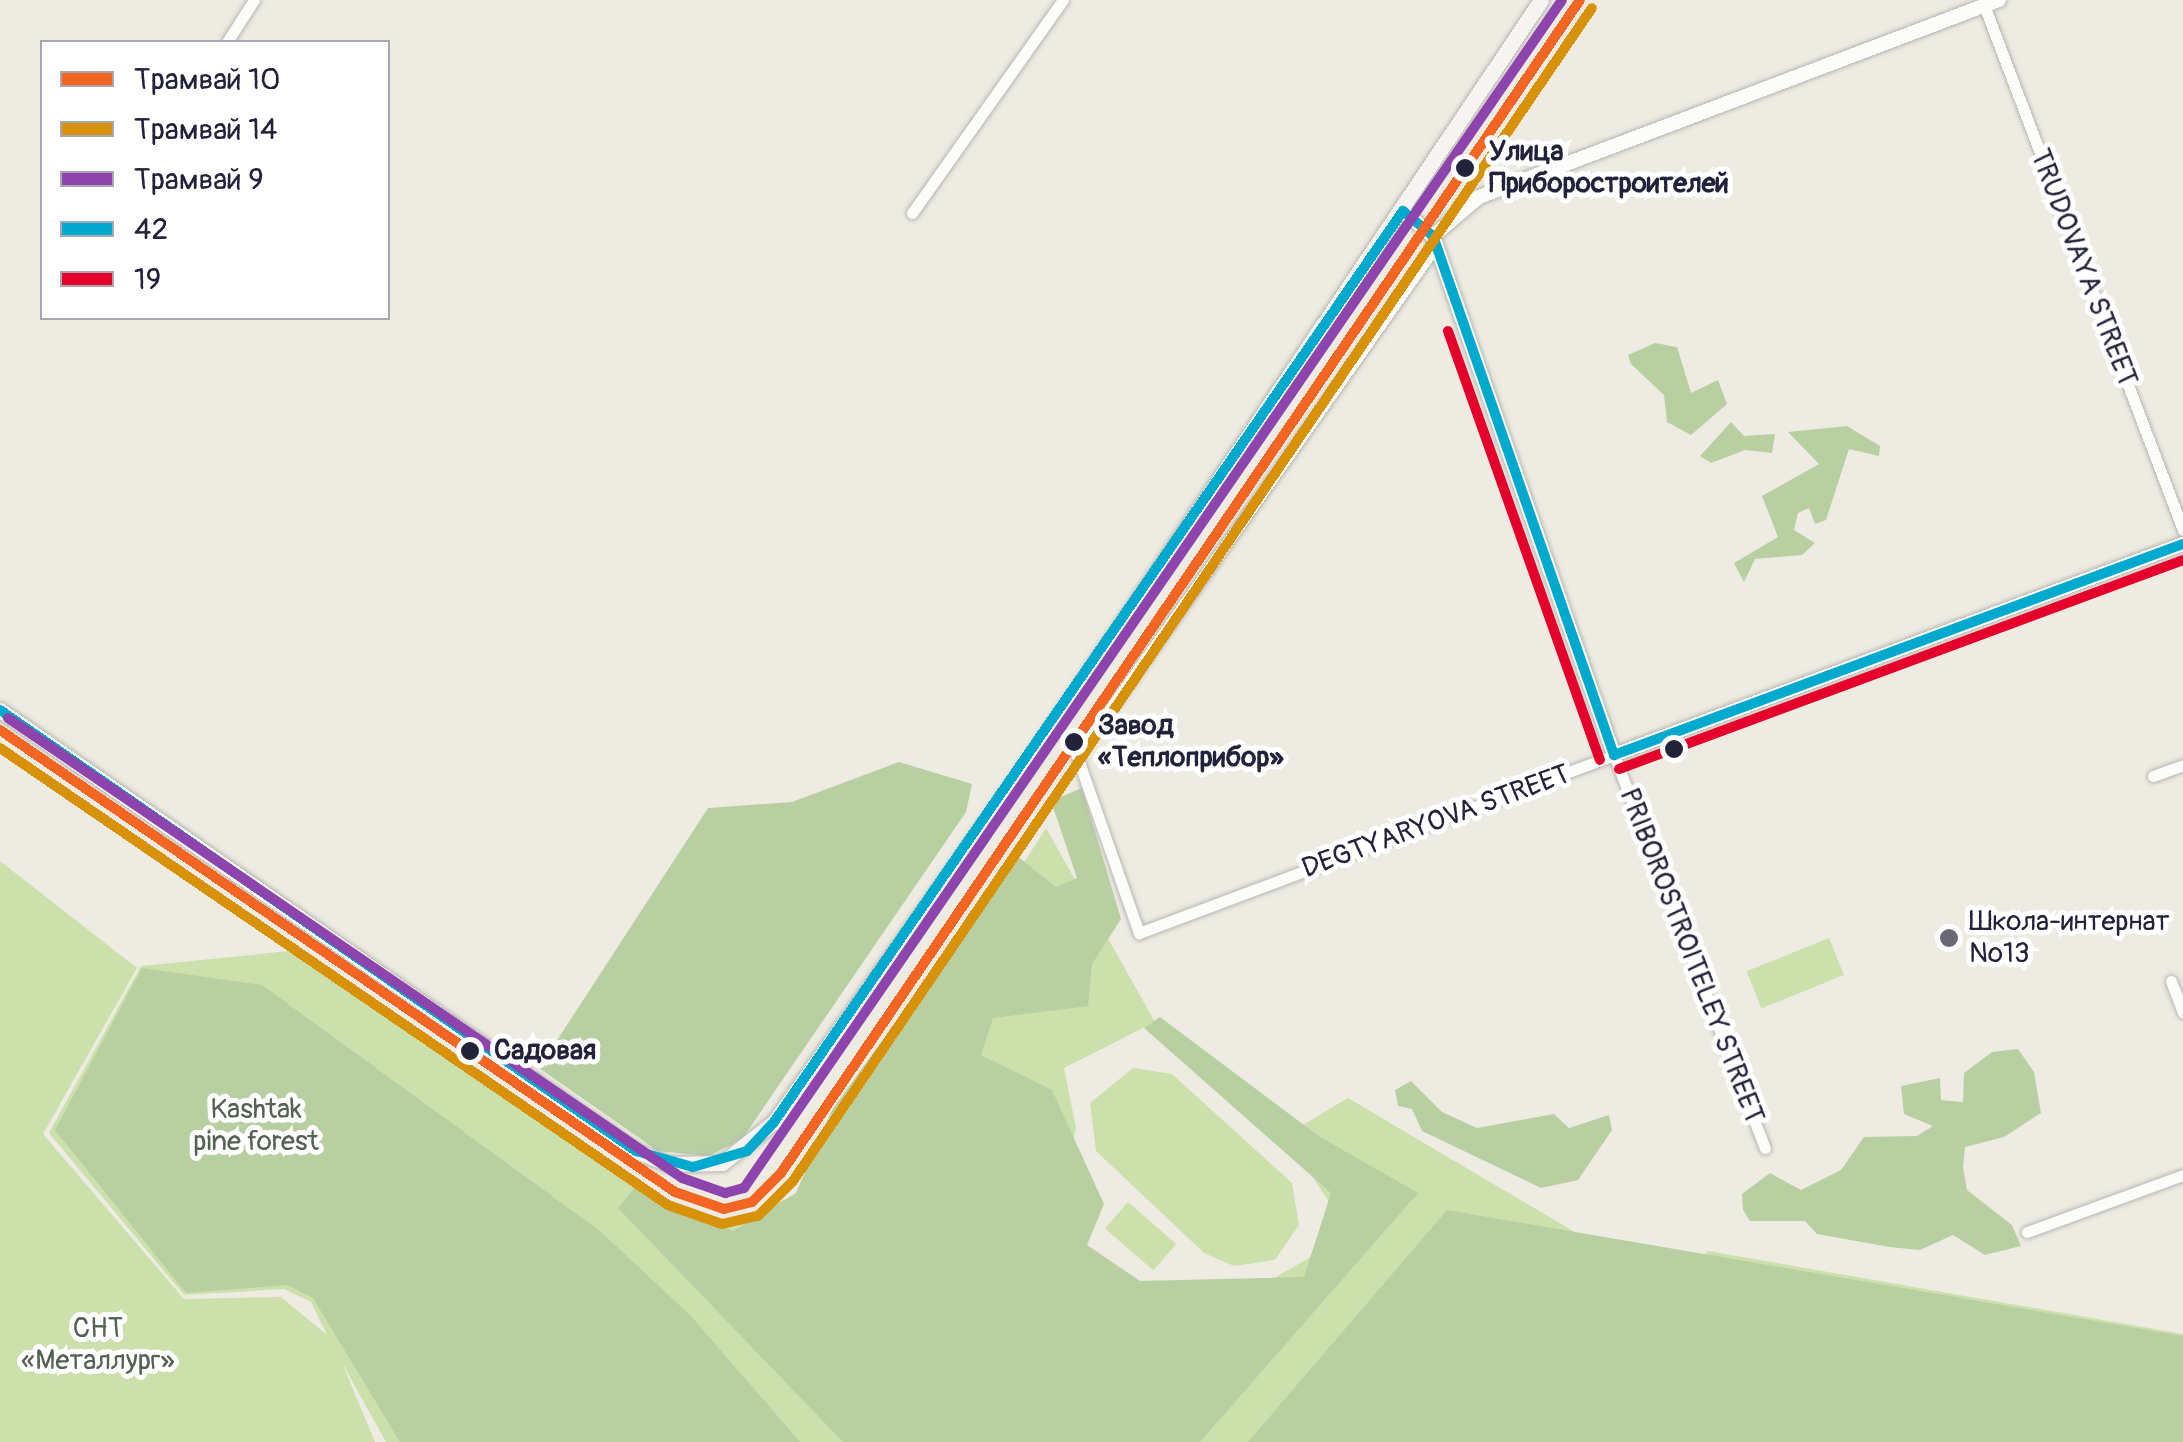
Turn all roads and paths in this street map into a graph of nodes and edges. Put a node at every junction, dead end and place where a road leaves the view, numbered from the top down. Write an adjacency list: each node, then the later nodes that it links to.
1 (254, 0): 5 (street)
2 (1063, 0): 7 (street)
3 (1541, 0): 6 (main road)
4 (1991, 2): 8 (street); 9 (street, TRUDOVAYA STREET)
5 (228, 40)
6 (1403, 211): 8 (street, PRIBOROSTROITELEY STREET); 11 (main road)
7 (912, 213)
8 (1434, 241): 12 (street, PRIBOROSTROITELEY STREET); 12 (street, DEGTYARYOVA STREET)
9 (2183, 530)
10 (2183, 544): 12 (street, DEGTYARYOVA STREET)
11 (0, 710)
12 (1614, 755): 17 (street, PRIBOROSTROITELEY STREET)
13 (2183, 765): 14 (street)
14 (2153, 776)
15 (2171, 981): 16 (street)
16 (2183, 1014)
17 (1765, 1148)
18 (2183, 1175): 19 (street)
19 (2027, 1232)

